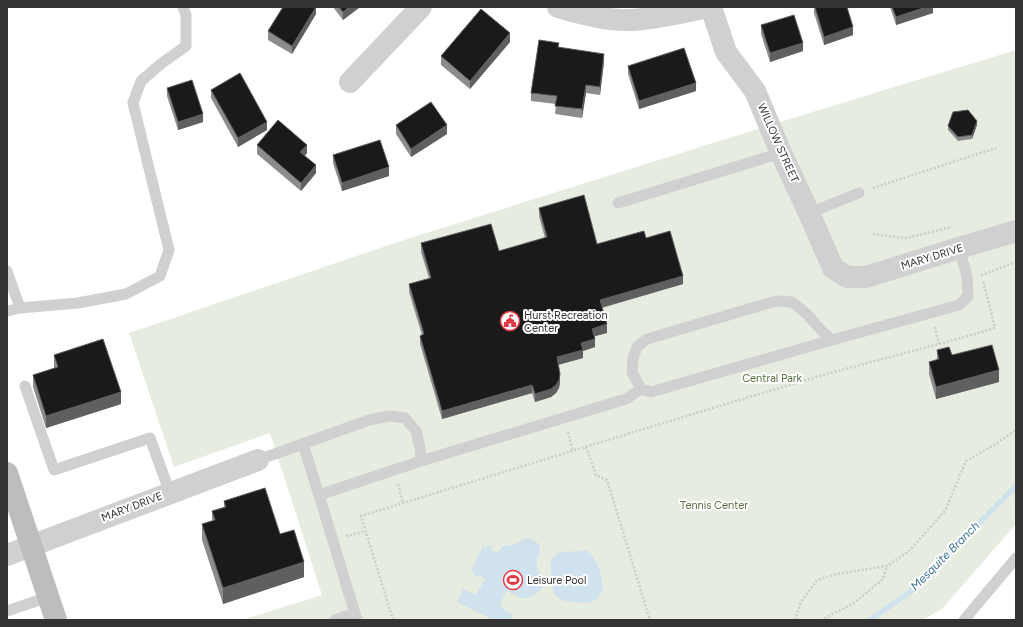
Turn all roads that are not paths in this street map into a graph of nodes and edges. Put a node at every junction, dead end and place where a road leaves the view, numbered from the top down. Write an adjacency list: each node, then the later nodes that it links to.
1 (183, 7): 15 (lane)
2 (422, 7): 6 (street)
3 (558, 7): 4 (street)
4 (708, 7)
5 (712, 7): 7 (street, WILLOW STREET)
6 (350, 82)
7 (781, 153): 9 (lane); 10 (street, WILLOW STREET)
8 (859, 193): 10 (lane)
9 (618, 203)
10 (809, 213): 14 (street, WILLOW STREET)
11 (1016, 232): 12 (street, MARY DRIVE)
12 (959, 248): 14 (street, MARY DRIVE); 17 (lane)
13 (7, 271): 15 (lane)
14 (847, 277)
15 (20, 308): 16 (lane)
16 (7, 311)
17 (832, 340): 19 (lane); 19 (lane)
18 (25, 386): 24 (lane)
19 (641, 389): 22 (lane)
20 (302, 444): 21 (lane); 22 (lane); 25 (lane)
21 (258, 460): 24 (street, MARY DRIVE)
22 (421, 461): 25 (lane)
23 (7, 473): 26 (main road)
24 (170, 493): 26 (street, MARY DRIVE)
25 (319, 495): 31 (lane)
26 (32, 545): 27 (street, MARY DRIVE); 29 (main road)
27 (7, 555)
28 (1016, 558): 34 (lane)
29 (48, 597): 30 (lane); 32 (main road)
30 (7, 611)
31 (356, 617): 33 (lane)
32 (56, 620)
33 (335, 620)
34 (964, 620)

